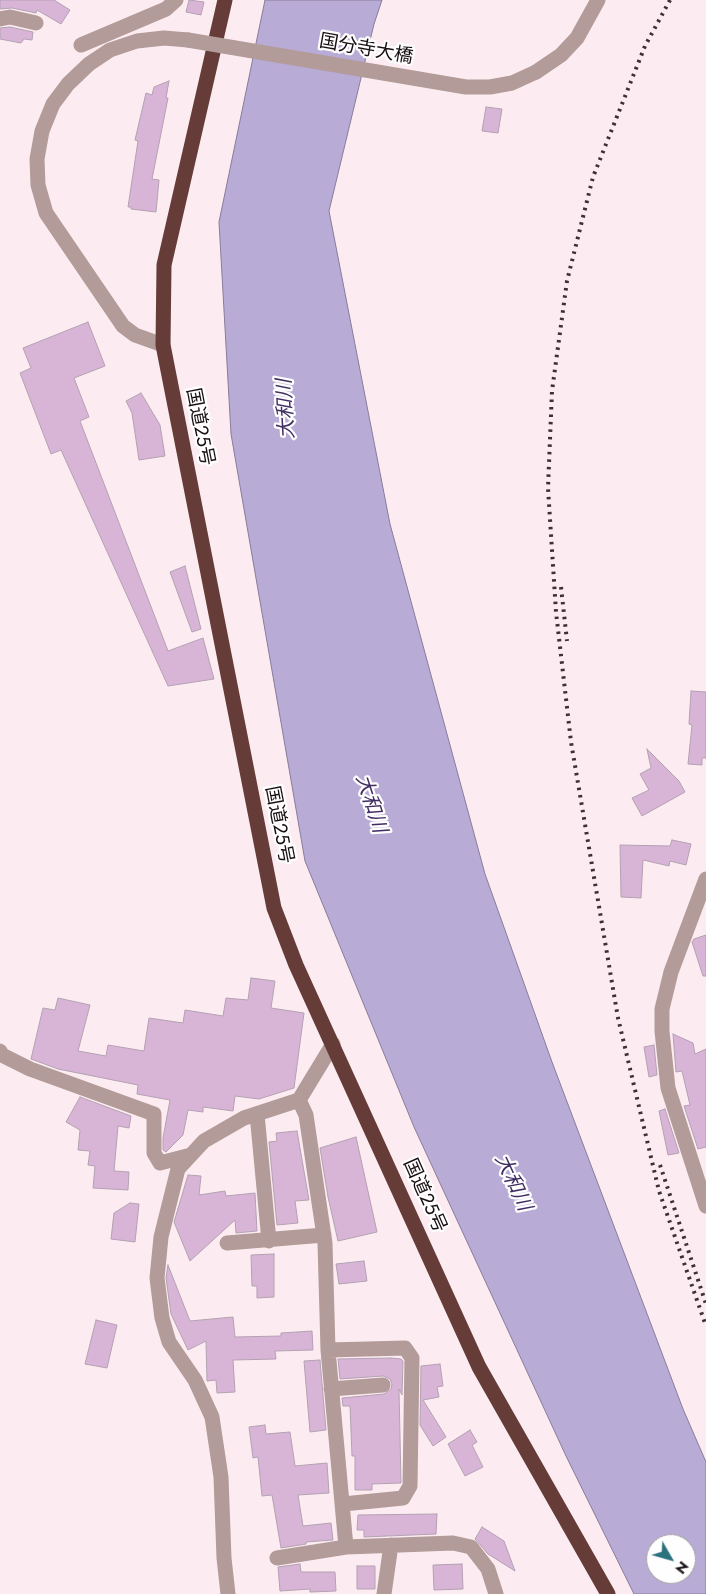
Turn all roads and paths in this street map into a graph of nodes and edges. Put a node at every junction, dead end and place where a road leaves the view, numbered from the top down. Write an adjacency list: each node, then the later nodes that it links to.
1 (176, 0): 6 (street)
2 (225, 0): 7 (highway, 国道25号)
3 (598, 0): 7 (street, 国分寺大橋, bridge)
4 (0, 19): 5 (street)
5 (36, 23)
6 (81, 45)
7 (163, 345): 9 (highway, 国道25号)
8 (706, 879): 14 (street)
9 (333, 1044): 11 (street); 28 (highway, 国道25号)
10 (0, 1051): 13 (street)
11 (299, 1100): 12 (street); 15 (street)
12 (256, 1114): 13 (street); 16 (street)
13 (191, 1155): 25 (street)
14 (706, 1206)
15 (324, 1235): 16 (street); 18 (street)
16 (269, 1241): 17 (street)
17 (227, 1243)
18 (328, 1350): 20 (street); 21 (street)
19 (383, 1386): 20 (street)
20 (331, 1389): 21 (street)
21 (343, 1504): 23 (street)
22 (391, 1545): 23 (street); 26 (street); 27 (street)
23 (346, 1547): 24 (street)
24 (277, 1558)
25 (228, 1594)
26 (384, 1594)
27 (496, 1594)
28 (608, 1594)

